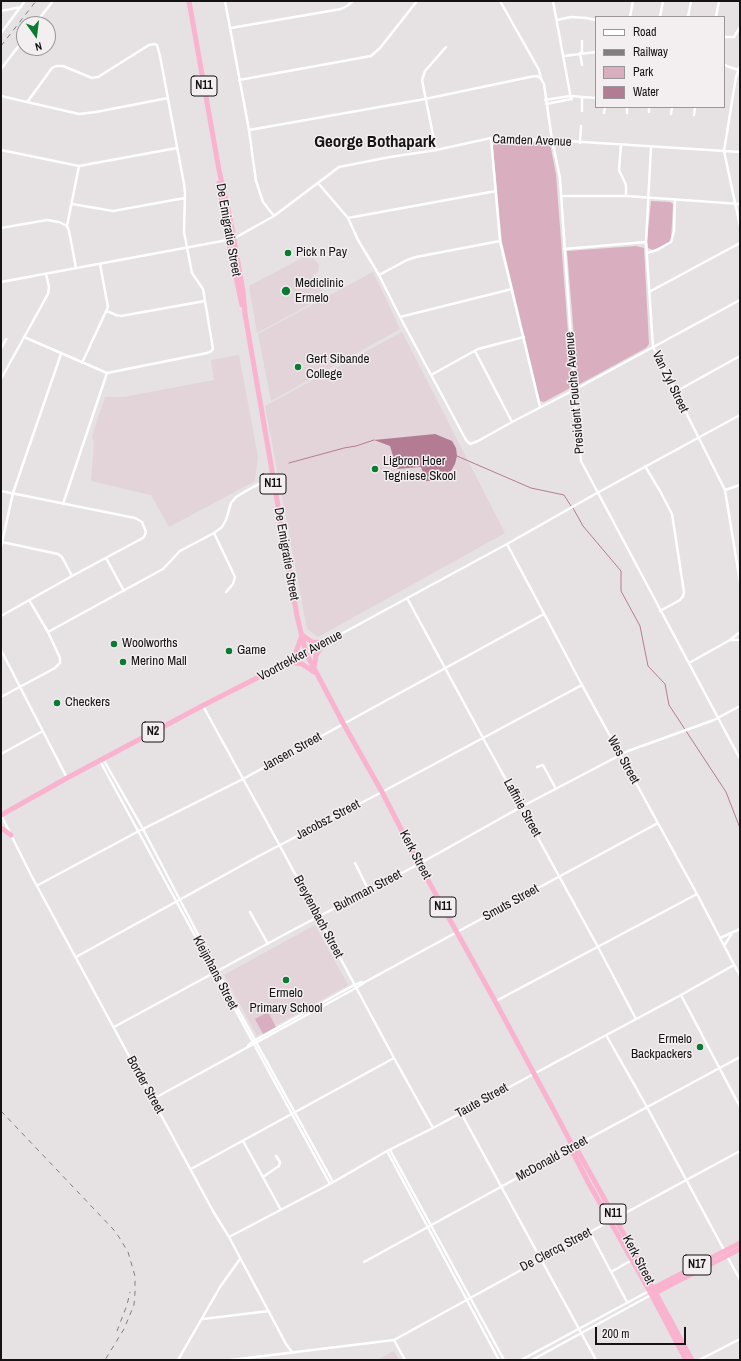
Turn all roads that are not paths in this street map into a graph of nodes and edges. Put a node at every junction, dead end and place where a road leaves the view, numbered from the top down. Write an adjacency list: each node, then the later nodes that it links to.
1 (25, 1): 13 (street)
2 (53, 1): 15 (street)
3 (188, 1): 86 (highway, De Emigratie Street / N11)
4 (225, 1): 23 (street)
5 (353, 1): 23 (street)
6 (417, 1): 37 (street)
7 (500, 1): 36 (street, President Fouche Avenue)
8 (553, 1): 20 (street)
9 (633, 1): 16 (street)
10 (663, 1): 17 (street)
11 (691, 1): 18 (street)
12 (719, 1): 19 (street)
13 (21, 6): 14 (street); 24 (street)
14 (1, 11)
15 (41, 16)
16 (630, 16)
17 (660, 16)
18 (688, 16)
19 (716, 16)
20 (557, 20): 21 (street); 31 (street)
21 (595, 20)
22 (740, 27): 25 (street)
23 (231, 28): 37 (street)
24 (1, 32)
25 (725, 37)
26 (582, 41): 30 (street)
27 (446, 47): 43 (street)
28 (16, 49): 35 (street)
29 (595, 52): 30 (street)
30 (581, 53): 31 (street); 32 (street)
31 (564, 56): 40 (street)
32 (582, 65)
33 (725, 65): 34 (street)
34 (739, 68): 68 (street)
35 (1, 69)
36 (541, 79): 43 (street); 44 (street, President Fouche Avenue)
37 (240, 80): 59 (street)
38 (1, 96): 45 (street)
39 (168, 98): 45 (street); 45 (street); 65 (street)
40 (570, 98): 41 (street); 44 (street); 46 (street)
41 (582, 98): 42 (street); 52 (street)
42 (595, 98)
43 (425, 99): 59 (street); 67 (street)
44 (546, 100): 46 (street, President Fouche Avenue)
45 (28, 101)
46 (546, 104): 61 (street, President Fouche Avenue)
47 (605, 108): 54 (street)
48 (627, 108): 55 (street)
49 (649, 108): 53 (street)
50 (672, 108): 56 (street)
51 (695, 108): 57 (street)
52 (582, 111)
53 (649, 112)
54 (604, 113)
55 (627, 113)
56 (672, 114)
57 (694, 115)
58 (581, 126): 62 (street)
59 (249, 130): 81 (street)
60 (491, 138): 61 (street, Camden Avenue); 67 (street, Camden Avenue); 72 (street)
61 (552, 140): 62 (street, Camden Avenue); 73 (street, President Fouche Avenue)
62 (580, 143): 63 (street, Camden Avenue)
63 (621, 144): 64 (street, Camden Avenue); 74 (street)
64 (651, 146): 68 (street, Camden Avenue); 76 (street, Van Zyl Street)
65 (177, 148): 70 (street); 75 (street)
66 (1, 150): 70 (street)
67 (436, 150): 71 (street, Camden Avenue)
68 (724, 151): 69 (street, Camden Avenue); 79 (street)
69 (740, 152)
70 (79, 166): 78 (street)
71 (318, 183): 81 (street, Camden Avenue); 82 (street)
72 (496, 191): 82 (street); 87 (street)
73 (561, 196): 74 (street); 91 (street, President Fouche Avenue)
74 (626, 196): 76 (street)
75 (185, 198): 78 (street); 90 (street)
76 (649, 198): 77 (street); 88 (street, Van Zyl Street)
77 (675, 200): 79 (street); 92 (street)
78 (72, 204): 83 (street)
79 (735, 204): 80 (street); 84 (street)
80 (740, 204)
81 (274, 216): 86 (street, Camden Avenue)
82 (348, 218): 96 (street)
83 (67, 226): 85 (street); 94 (street)
84 (740, 226)
85 (1, 228)
86 (231, 240): 90 (street, Camden Avenue); 123 (highway, De Emigratie Street / N11)
87 (500, 241): 96 (street); 98 (street)
88 (646, 242): 91 (street); 92 (street, Van Zyl Street)
89 (740, 243): 99 (street)
90 (188, 249): 93 (street, Camden Avenue); 101 (street)
91 (564, 249): 116 (street, President Fouche Avenue)
92 (647, 253): 99 (street, Van Zyl Street)
93 (100, 264): 94 (street, Camden Avenue); 102 (street)
94 (76, 268): 95 (street, Camden Avenue)
95 (46, 274): 97 (street, Camden Avenue); 104 (street)
96 (379, 275): 103 (street)
97 (1, 282)
98 (512, 289): 103 (street); 105 (street)
99 (650, 292): 107 (street, Van Zyl Street)
100 (740, 300): 107 (street)
101 (205, 301): 102 (street); 113 (street)
102 (107, 311): 112 (street)
103 (400, 317): 114 (street)
104 (24, 337): 110 (street); 115 (street)
105 (524, 337): 109 (street); 118 (street)
106 (6, 339): 108 (street)
107 (653, 347): 116 (street); 117 (street, Van Zyl Street)
108 (1, 348)
109 (475, 351): 114 (street); 120 (street)
110 (61, 354): 112 (street); 127 (street)
111 (740, 356): 117 (street)
112 (82, 363): 113 (street)
113 (107, 373): 129 (street)
114 (431, 374): 120 (street)
115 (1, 379)
116 (574, 390): 118 (street); 128 (street, President Fouche Avenue)
117 (674, 392): 121 (street, Van Zyl Street)
118 (540, 407): 120 (street)
119 (740, 415): 121 (street, Voortrekker Avenue)
120 (512, 422)
121 (698, 438): 122 (street, Voortrekker Avenue); 125 (street, Van Zyl Street)
122 (645, 466): 128 (street, Voortrekker Avenue); 141 (street)
123 (272, 478): 130 (street); 147 (highway, De Emigratie Street / N11)
124 (740, 485): 125 (street)
125 (725, 490): 136 (street, Van Zyl Street)
126 (1, 491): 127 (street)
127 (12, 493): 129 (street); 131 (street)
128 (597, 493): 132 (street, Voortrekker Avenue); 141 (street, President Fouche Avenue)
129 (63, 504): 134 (street)
130 (214, 533): 137 (street); 138 (street)
131 (2, 542): 133 (street); 135 (street)
132 (507, 544): 139 (street, Voortrekker Avenue); 143 (street, Wes Street)
133 (1, 547)
134 (106, 558): 135 (street); 137 (street)
135 (72, 576): 140 (street)
136 (740, 582)
137 (124, 591): 145 (street)
138 (226, 592)
139 (407, 598): 150 (street, Voortrekker Avenue); 156 (street, Laffnie Street)
140 (29, 600): 144 (street); 145 (street)
141 (660, 611): 155 (street, President Fouche Avenue)
142 (1, 612): 144 (street)
143 (544, 614): 156 (street, Jansen Street); 158 (street, Wes Street)
144 (2, 616)
145 (48, 632): 159 (street)
146 (740, 632): 148 (street)
147 (301, 635): 150 (highway); 152 (highway, De Emigratie Street / N11); 153 (highway)
148 (730, 640): 149 (street); 155 (street)
149 (740, 640)
150 (324, 643): 152 (street, Voortrekker Avenue); 157 (highway)
151 (1, 650): 159 (street)
152 (306, 653): 153 (highway, Voortrekker Avenue / N2); 157 (highway, Kerk Street / N11)
153 (293, 660): 154 (highway, Voortrekker Avenue / N2)
154 (287, 662): 157 (highway); 161 (highway, Voortrekker Avenue / N2)
155 (689, 663): 163 (street, President Fouche Avenue)
156 (444, 668): 164 (street, Jansen Street); 166 (street, Laffnie Street)
157 (316, 671): 164 (highway, Kerk Street / N11)
158 (582, 685): 166 (street, Jacobsz Street); 168 (street, Wes Street)
159 (19, 687): 160 (street); 165 (street)
160 (1, 697)
161 (202, 706): 170 (highway, Voortrekker Avenue / N2); 173 (street, Breytenbach Street)
162 (740, 706): 163 (street, Buhrman Street)
163 (718, 718): 168 (street, Buhrman Street); 169 (street, President Fouche Avenue)
164 (343, 723): 173 (street, Jansen Street); 175 (highway, Kerk Street / N11)
165 (42, 731): 167 (street); 172 (street)
166 (483, 738): 175 (street, Jacobsz Street); 176 (street, Laffnie Street)
167 (1, 754)
168 (621, 755): 174 (street, Buhrman Street); 178 (street, Wes Street)
169 (740, 759)
170 (102, 760): 172 (highway, Voortrekker Avenue / N2); 180 (street, Kleijnhans Street); 181 (street, Kleijnhans Street)
171 (537, 767): 174 (street)
172 (67, 778): 177 (highway, Voortrekker Avenue / N2)
173 (243, 779): 180 (street, Jansen Street); 183 (street, Breytenbach Street)
174 (556, 789): 176 (street, Buhrman Street)
175 (382, 792): 183 (street, Jacobsz Street); 185 (highway, Kerk Street / N11)
176 (521, 807): 185 (street, Buhrman Street); 186 (street, Laffnie Street)
177 (1, 815): 182 (street, Border Street)
178 (658, 823): 186 (street, Smuts Street); 189 (street, Wes Street)
179 (1, 828): 182 (highway)
180 (143, 829): 181 (street, Jansen Street); 190 (street, Kleijnhans Street)
181 (139, 831): 187 (street, Jansen Street); 191 (street, Kleijnhans Street)
182 (11, 835): 187 (street, Border Street)
183 (280, 846): 190 (street, Jacobsz Street); 193 (street, Breytenbach Street)
184 (355, 863): 188 (street)
185 (419, 864): 188 (street, Buhrman Street); 195 (highway, Kerk Street / N11)
186 (560, 876): 195 (street, Smuts Street); 199 (street, Laffnie Street)
187 (38, 885): 201 (street, Border Street)
188 (369, 891): 193 (street, Buhrman Street)
189 (697, 894): 197 (street, Wes Street); 199 (street)
190 (180, 900): 191 (street, Jacobsz Street); 203 (street, Kleijnhans Street)
191 (176, 902): 201 (street, Jacobsz Street); 203 (street, Kleijnhans Street)
192 (250, 912): 198 (street)
193 (318, 918): 198 (street, Buhrman Street); 206 (street, Breytenbach Street)
194 (740, 929): 196 (street)
195 (458, 932): 205 (street, Smuts Street); 209 (highway, Kerk Street / N11)
196 (733, 933): 197 (street); 200 (street)
197 (720, 938): 200 (street, Wes Street)
198 (268, 944): 203 (street, Buhrman Street)
199 (598, 946): 209 (street); 210 (street, Laffnie Street)
200 (724, 946): 202 (street, Wes Street)
201 (76, 957): 211 (street, Border Street)
202 (734, 965): 204 (street, Wes Street); 208 (street, Taute Street)
203 (216, 972): 211 (street, Buhrman Street); 213 (street, Kleijnhans Street)
204 (740, 976)
205 (365, 982): 206 (street, Smuts Street); 207 (street, Smuts Street)
206 (354, 984): 207 (street, Breytenbach Street); 213 (street, Smuts Street)
207 (356, 988): 213 (street, Smuts Street); 215 (street, Breytenbach Street)
208 (680, 995): 210 (street, Taute Street); 216 (street)
209 (496, 1001): 217 (highway, Kerk Street / N11)
210 (636, 1019): 212 (street, Taute Street)
211 (114, 1027): 218 (street, Border Street)
212 (606, 1035): 217 (street, Taute Street); 219 (street)
213 (254, 1042): 218 (street, Smuts Street); 221 (street, Kleijnhans Street)
214 (740, 1057): 216 (street, McDonald Street)
215 (394, 1058): 221 (street); 223 (street, Breytenbach Street)
216 (719, 1068): 219 (street, McDonald Street); 220 (street)
217 (534, 1073): 222 (street, Taute Street); 225 (highway, Kerk Street / N11)
218 (153, 1099): 229 (street, Border Street)
219 (647, 1107): 225 (street, McDonald Street); 231 (street)
220 (740, 1107)
221 (293, 1113): 224 (street); 232 (street, Kleijnhans Street); 233 (street, Kleijnhans Street)
222 (461, 1113): 223 (street, Taute Street); 234 (street)
223 (433, 1128): 226 (street, Taute Street)
224 (243, 1141): 229 (street); 230 (street)
225 (573, 1147): 234 (street, McDonald Street); 236 (highway, Kerk Street / N11)
226 (389, 1151): 232 (street, Taute Street); 237 (street); 238 (street)
227 (740, 1151): 231 (street, De Clercq Street)
228 (276, 1156): 230 (street)
229 (191, 1169): 240 (street, Border Street)
230 (263, 1177): 235 (street)
231 (686, 1180): 236 (street, De Clercq Street); 243 (street)
232 (333, 1182): 233 (street, Taute Street)
233 (330, 1184): 235 (street, Taute Street)
234 (502, 1187): 237 (street, McDonald Street); 244 (street)
235 (281, 1210): 240 (street, Taute Street)
236 (613, 1220): 239 (street, De Clercq Street); 246 (highway, Kerk Street / N11); 250 (highway, Kerk Street / N11)
237 (431, 1226): 238 (street, McDonald Street); 251 (street)
238 (427, 1227): 247 (street, McDonald Street); 252 (street)
239 (590, 1232): 244 (street, De Clercq Street); 248 (street)
240 (229, 1237): 245 (street, Border Street)
241 (740, 1243): 243 (highway, N17)
242 (740, 1249): 243 (highway, N17)
243 (726, 1253): 249 (street); 250 (highway, N17)
244 (541, 1258): 251 (street, De Clercq Street); 256 (street)
245 (240, 1259): 254 (street, Border Street); 255 (street)
246 (632, 1260): 248 (street); 250 (highway, Kerk Street / N11)
247 (364, 1262)
248 (611, 1272): 253 (street)
249 (740, 1280)
250 (652, 1291): 253 (street); 257 (street); 269 (highway, Kerk Street / N11); 270 (highway, Kerk Street / N11)
251 (470, 1298): 252 (street, De Clercq Street); 265 (street)
252 (466, 1300): 259 (street, De Clercq Street); 264 (street)
253 (627, 1302): 256 (street)
254 (269, 1311): 255 (street); 260 (street, Border Street)
255 (203, 1319): 261 (street)
256 (579, 1329): 257 (street); 266 (street)
257 (581, 1333): 267 (street); 268 (street)
258 (740, 1339): 271 (street)
259 (394, 1340): 260 (street); 263 (street)
260 (292, 1352): 262 (street)
261 (178, 1360)
262 (231, 1360)
263 (406, 1360)
264 (499, 1360)
265 (504, 1360)
266 (521, 1360)
267 (532, 1360)
268 (596, 1360)
269 (686, 1360)
270 (692, 1360)
271 (699, 1360)

